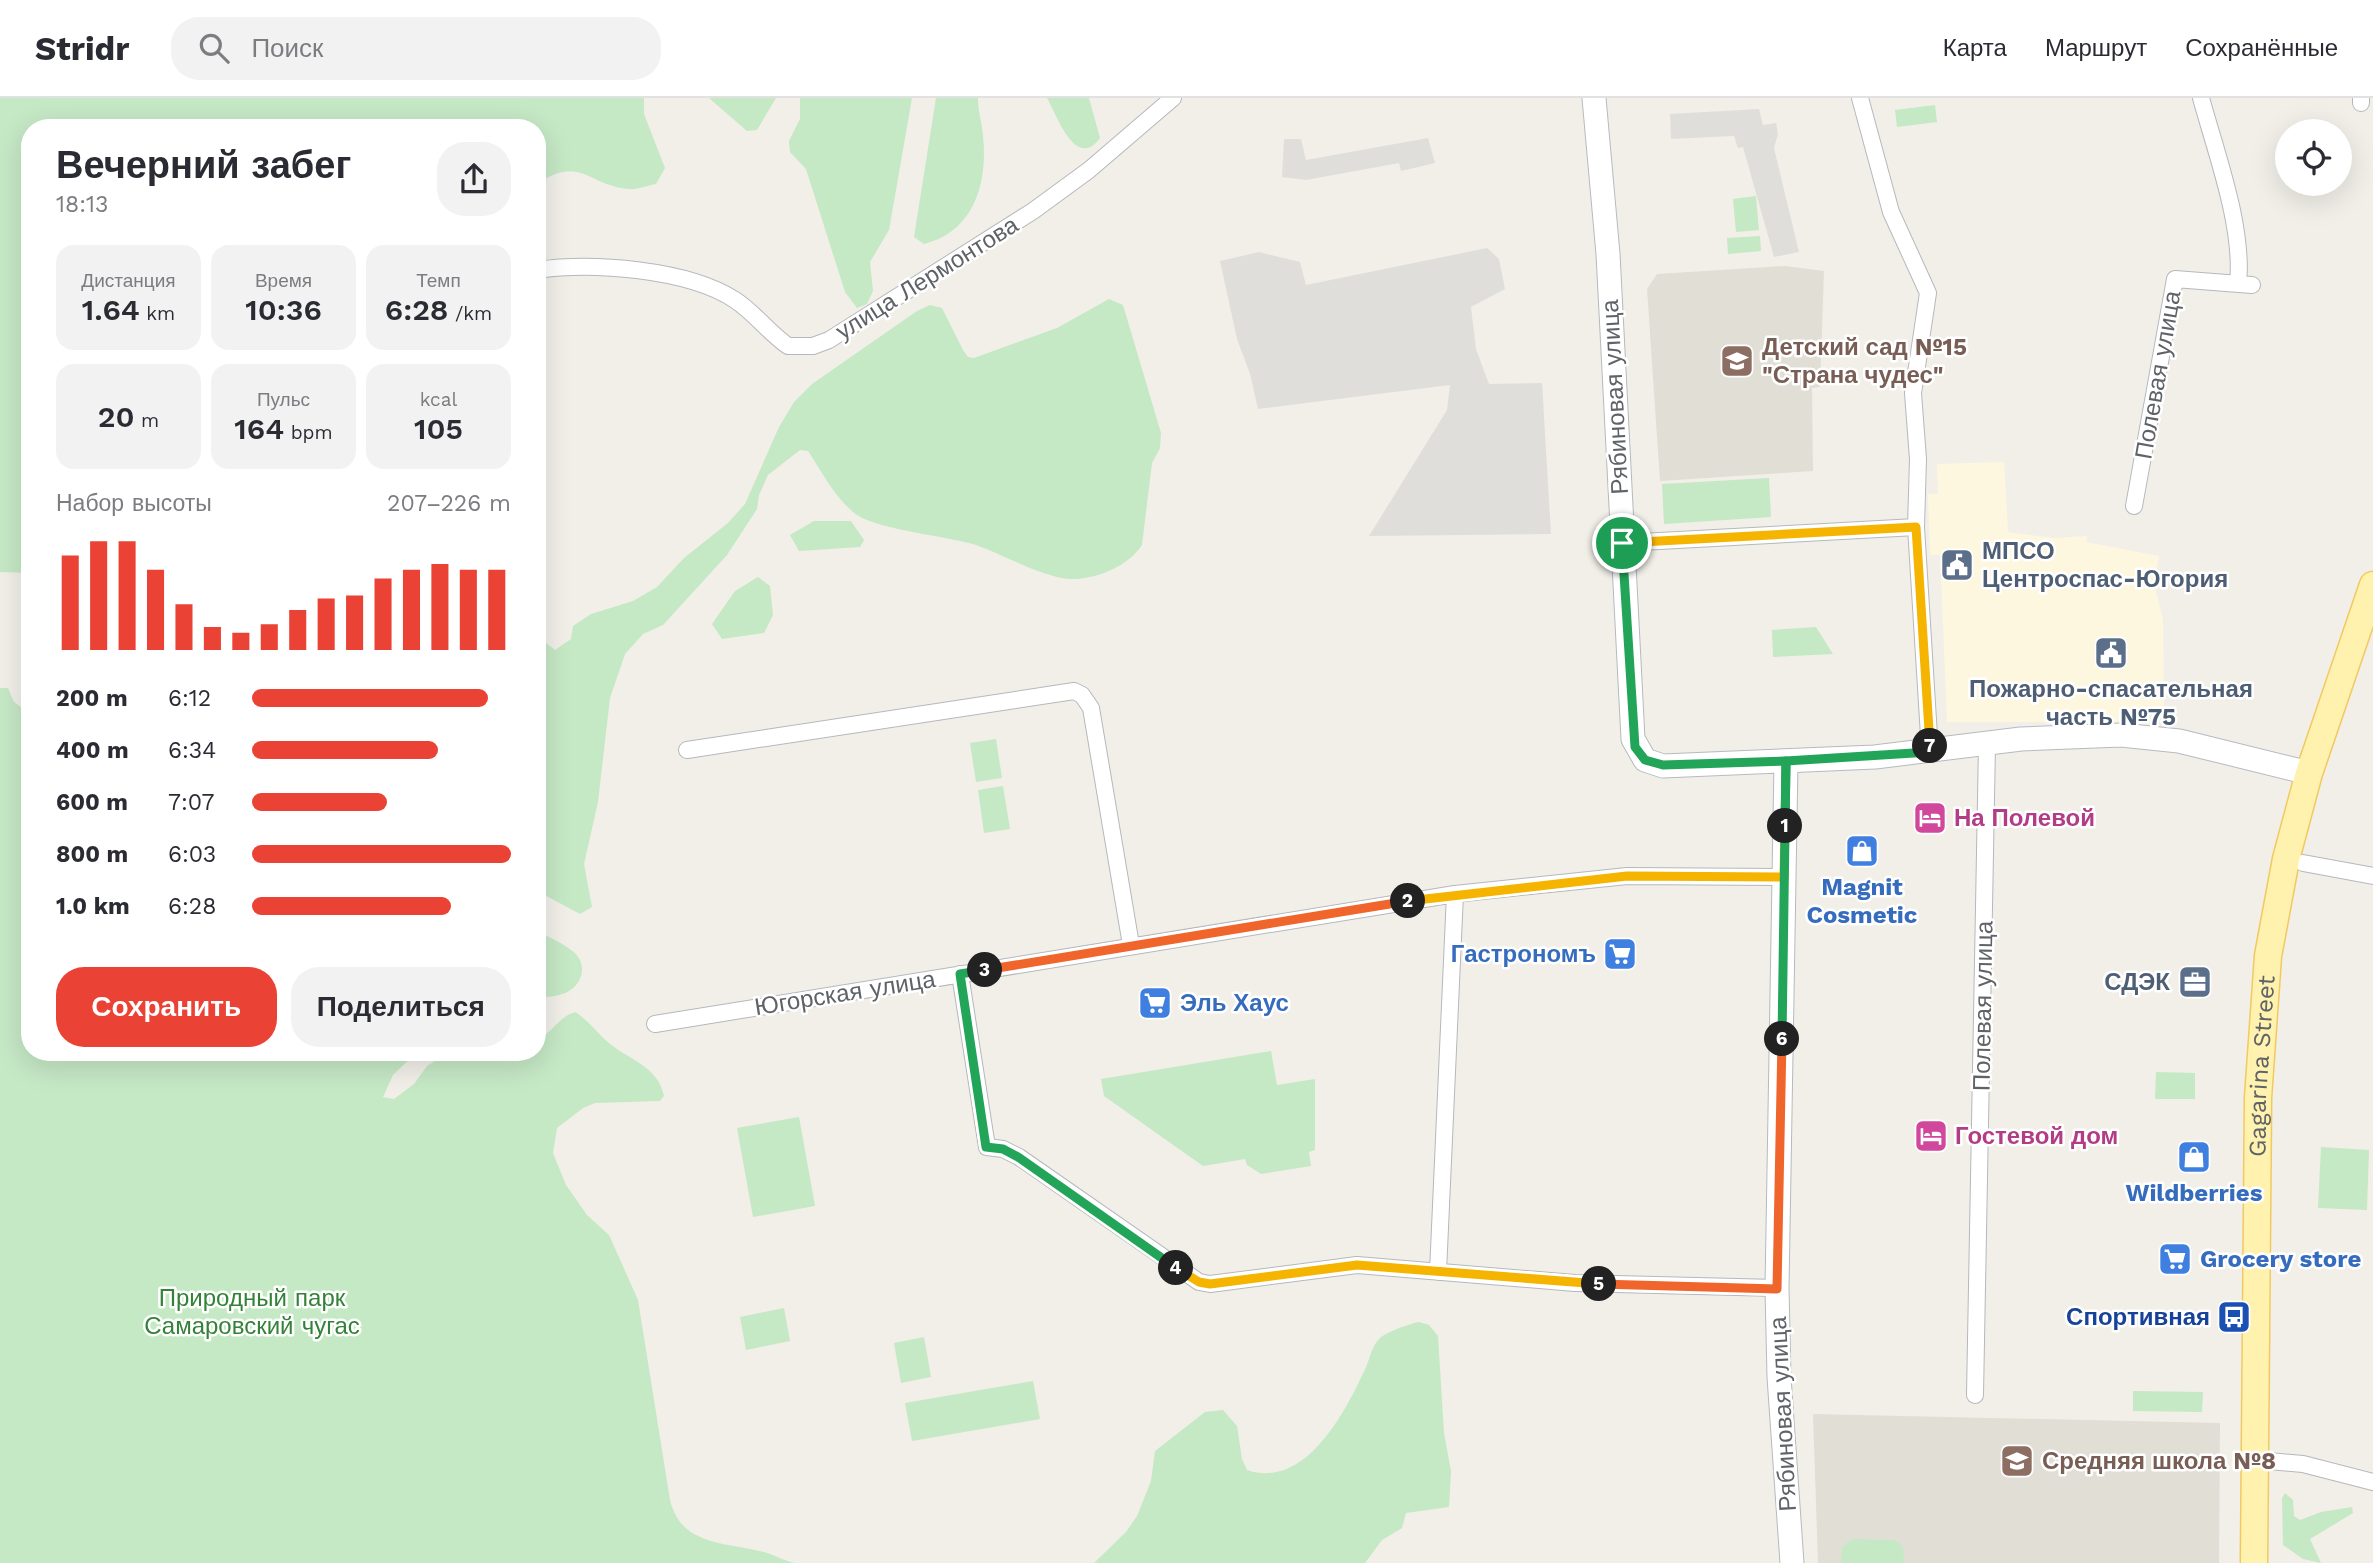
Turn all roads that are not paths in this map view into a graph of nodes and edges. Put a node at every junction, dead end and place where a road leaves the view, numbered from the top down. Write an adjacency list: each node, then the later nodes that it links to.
1 (1173, 98): 5 (street, улица Лермонтова)
2 (1594, 98): 8 (street, Рябиновая улица)
3 (1860, 98): 7 (street)
4 (2201, 98): 6 (street, Полевая улица)
5 (546, 270)
6 (2134, 506)
7 (1916, 527): 8 (street); 13 (street)
8 (1622, 543): 14 (street, Рябиновая улица)
9 (2373, 585): 15 (main road, Gagarina Street)
10 (2373, 639): 15 (main road, Gagarina Street)
11 (1987, 744): 13 (street); 15 (street); 25 (street, Полевая улица)
12 (687, 750): 20 (street)
13 (1930, 752): 14 (street)
14 (1786, 761): 18 (street, Рябиновая улица)
15 (2317, 776): 16 (main road, Gagarina Street)
16 (2295, 861): 17 (street); 26 (main road, Gagarina Street)
17 (2373, 876)
18 (1784, 877): 19 (street, Югорская улица); 24 (street, Рябиновая улица)
19 (1455, 894): 20 (street, Югорская улица); 23 (street)
20 (1131, 945): 21 (street, Югорская улица)
21 (960, 974): 22 (street, Югорская улица); 23 (street)
22 (656, 1024)
23 (1438, 1272): 24 (street)
24 (1777, 1289): 28 (street, Рябиновая улица)
25 (1975, 1395)
26 (2262, 1461): 27 (street); 29 (main road, Gagarina Street); 30 (main road, Gagarina Street)
27 (2373, 1482)
28 (1792, 1563)
29 (2254, 1563)
30 (2269, 1563)

